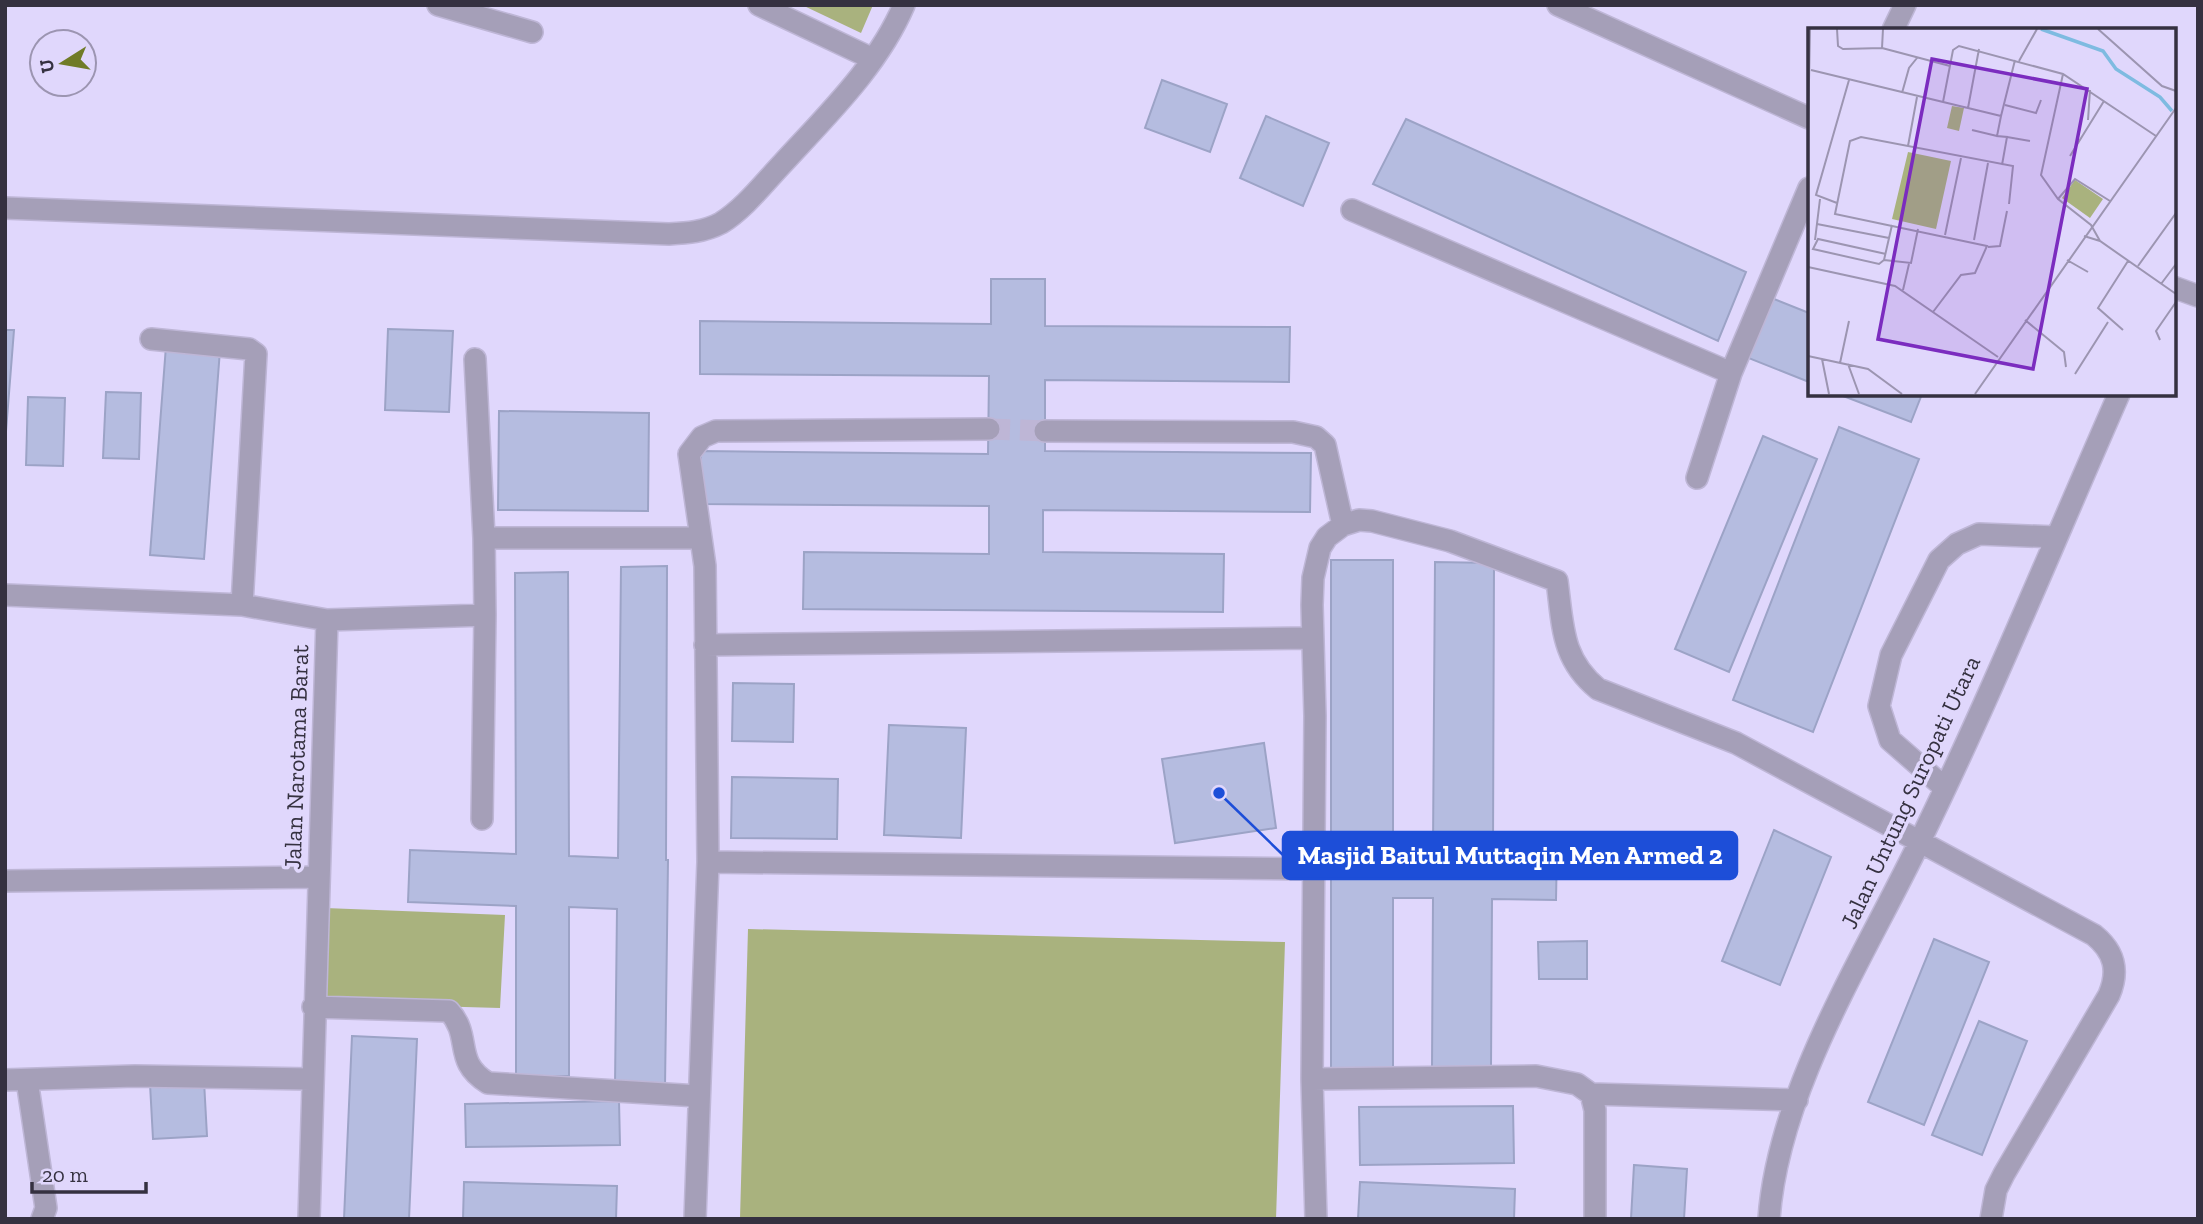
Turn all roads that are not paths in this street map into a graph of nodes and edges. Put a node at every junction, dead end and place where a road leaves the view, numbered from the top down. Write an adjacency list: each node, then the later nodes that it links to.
1 (438, 5): 7 (street)
2 (759, 5): 8 (street)
3 (904, 5): 8 (street)
4 (1558, 5): 9 (street)
5 (1905, 5): 6 (street)
6 (1894, 28)
7 (532, 32)
8 (873, 59): 11 (street)
9 (1808, 118)
10 (1808, 190): 17 (street)
11 (5, 208)
12 (1352, 210): 17 (street)
13 (2175, 287): 14 (street)
14 (2198, 296)
15 (151, 339): 27 (street)
16 (475, 359): 24 (street)
17 (1731, 373): 21 (street)
18 (2118, 396): 23 (street, Jalan Untung Suropati Utara)
19 (989, 429): 25 (street)
20 (1045, 431): 22 (street)
21 (1697, 478)
22 (1343, 525): 30 (street); 34 (street)
23 (2055, 537): 32 (street, Jalan Untung Suropati Utara); 32 (street)
24 (484, 538): 25 (street); 28 (street)
25 (700, 538): 31 (street)
26 (5, 595): 27 (street, Jalan Narotama Barat)
27 (242, 605): 29 (street, Jalan Narotama Barat)
28 (485, 615): 29 (street); 33 (street)
29 (327, 620): 37 (street, Jalan Narotama Barat)
30 (1312, 638): 31 (street); 36 (street)
31 (705, 645): 35 (street)
32 (1945, 788): 34 (street, Jalan Untung Suropati Utara)
33 (482, 819)
34 (1919, 844): 46 (street, Jalan Untung Suropati Utara); 53 (street)
35 (708, 862): 36 (street); 45 (street)
36 (1315, 869): 41 (street)
37 (317, 877): 38 (street); 39 (street, Jalan Narotama Barat)
38 (5, 881)
39 (313, 1007): 40 (street, Jalan Narotama Barat); 45 (street)
40 (311, 1079): 43 (street); 48 (street, Jalan Narotama Barat)
41 (1312, 1079): 44 (street); 50 (street)
42 (5, 1080): 43 (street)
43 (27, 1080): 47 (street)
44 (1591, 1094): 46 (street); 51 (street)
45 (698, 1096): 49 (street)
46 (1797, 1100): 52 (street, Jalan Untung Suropati Utara)
47 (42, 1219)
48 (309, 1219)
49 (695, 1219)
50 (1316, 1219)
51 (1595, 1219)
52 (1769, 1219)
53 (1991, 1219)

